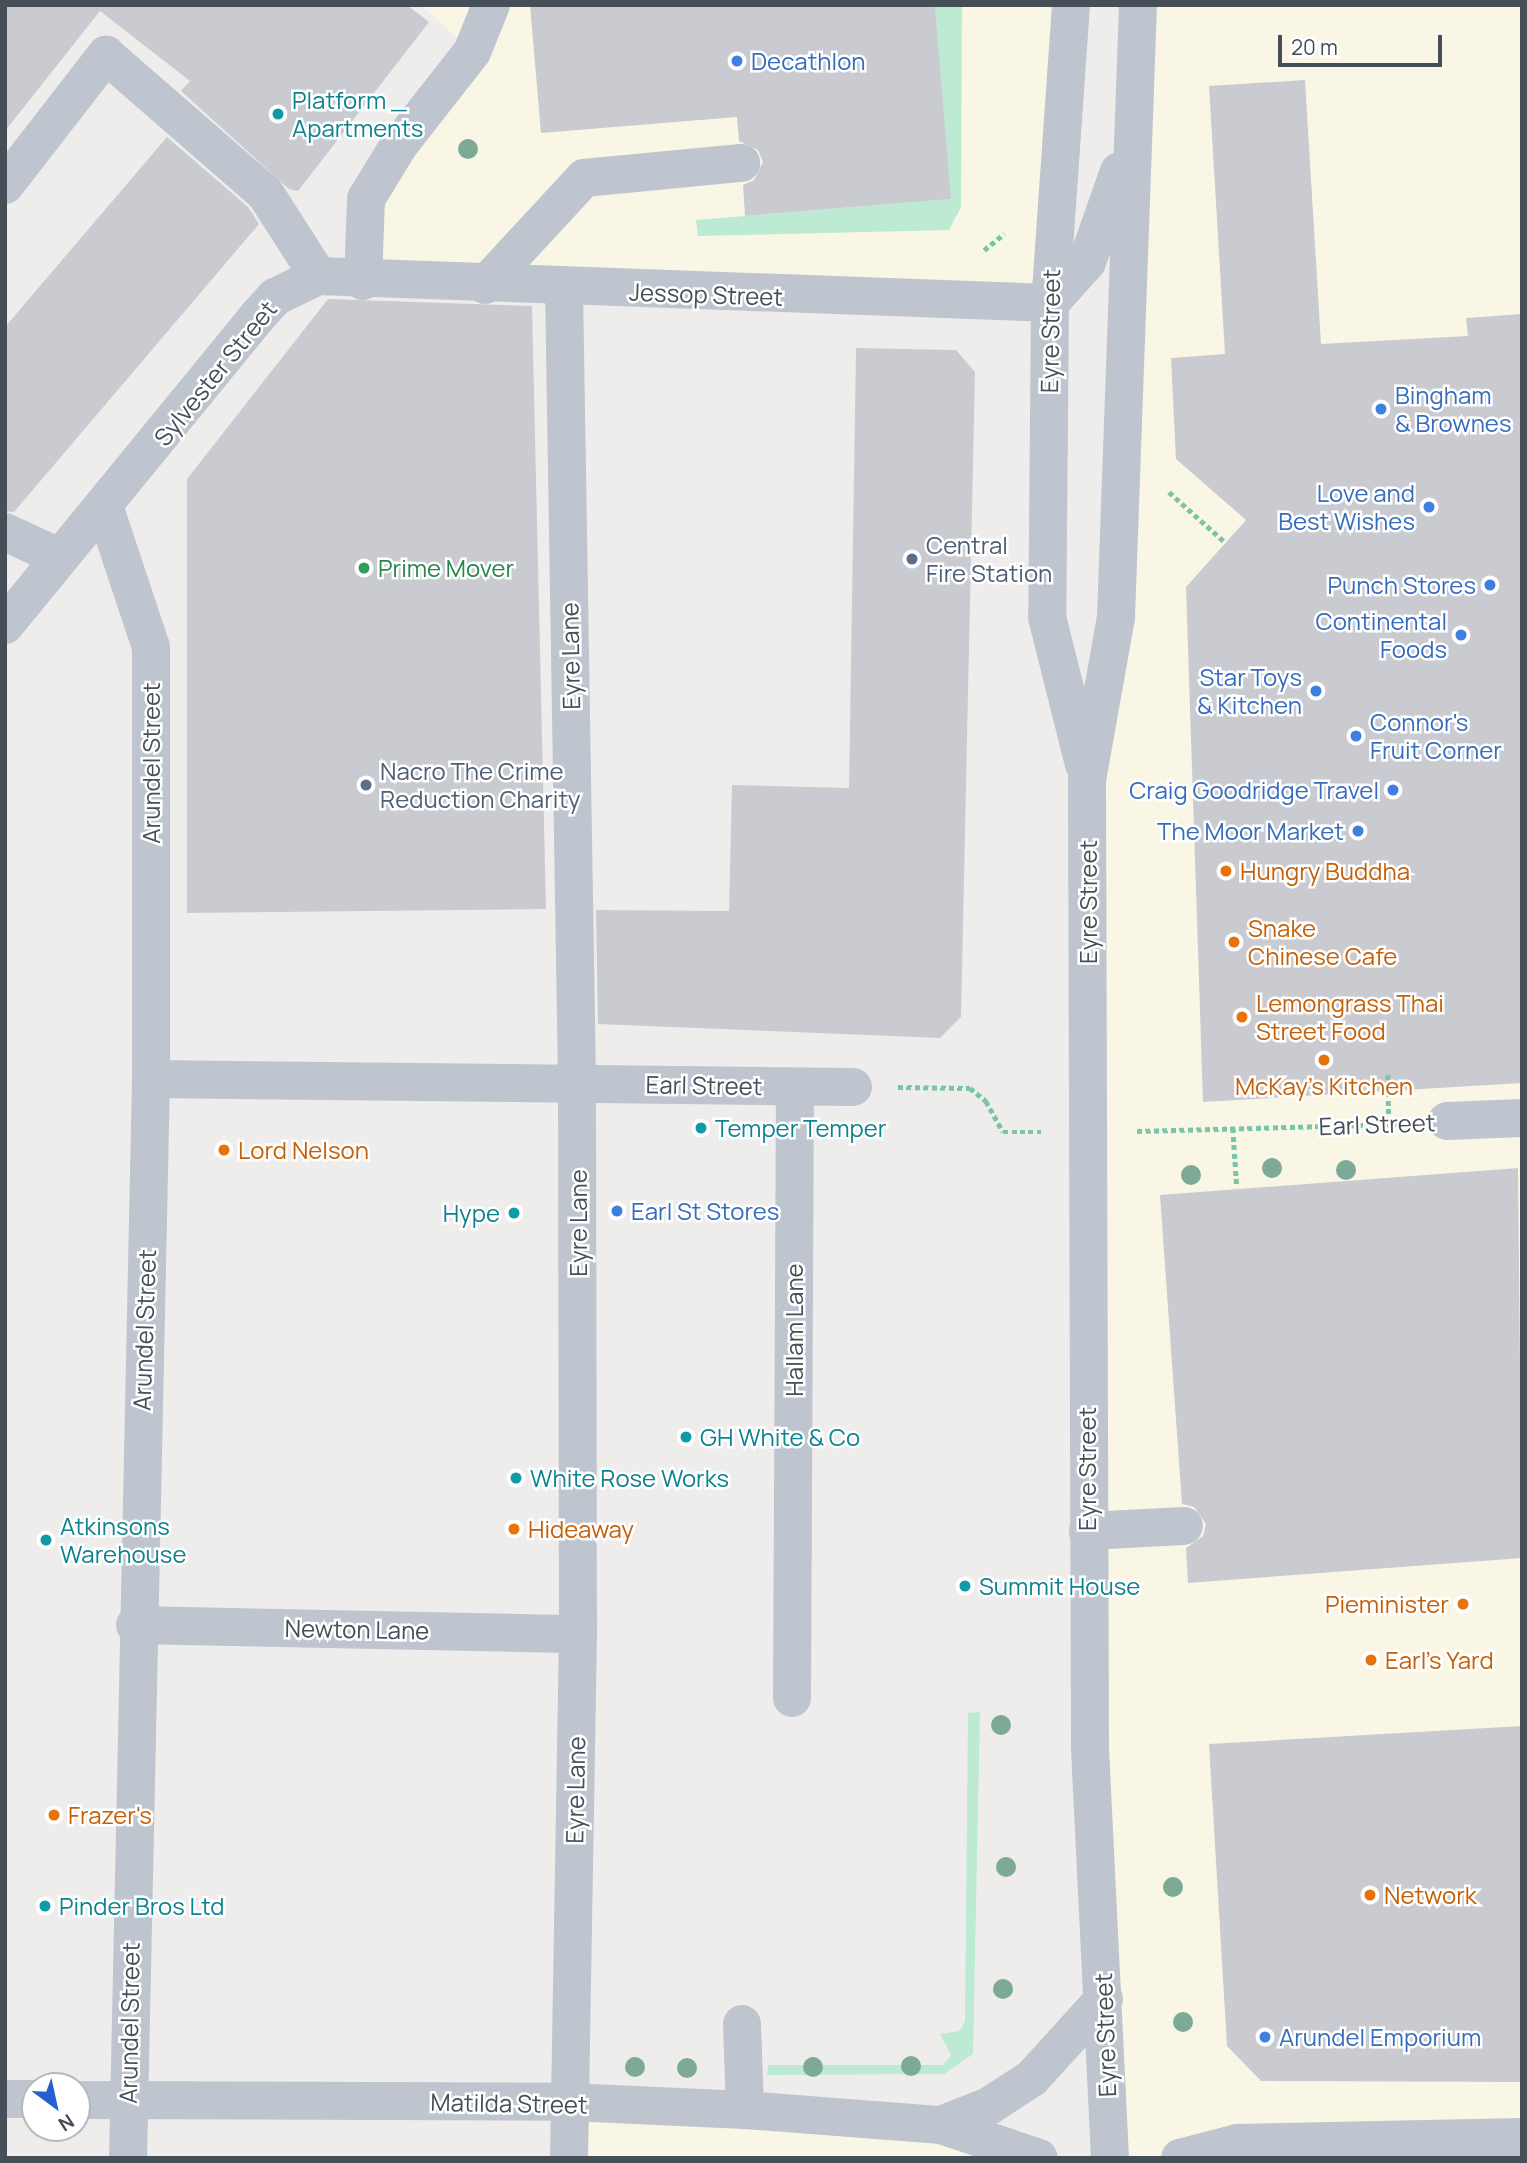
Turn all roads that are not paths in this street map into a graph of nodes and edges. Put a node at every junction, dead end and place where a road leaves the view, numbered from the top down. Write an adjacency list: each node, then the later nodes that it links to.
1 (491, 5): 8 (street)
2 (1071, 5): 11 (street, Eyre Street)
3 (1138, 5): 4 (street, Eyre Street)
4 (1132, 136): 11 (street); 16 (street, Eyre Street)
5 (741, 163): 9 (street)
6 (5, 185): 7 (street)
7 (318, 276): 8 (street); 12 (street, Sylvester Street)
8 (363, 281): 9 (street, Jessop Street)
9 (485, 285): 10 (street, Jessop Street)
10 (564, 288): 11 (street, Jessop Street); 18 (street, Eyre Lane)
11 (1049, 303): 16 (street, Eyre Street)
12 (105, 509): 14 (street, Sylvester Street); 17 (street, Arundel Street)
13 (5, 532): 14 (street)
14 (59, 558): 15 (street, Sylvester Street)
15 (5, 625)
16 (1087, 780): 24 (street, Eyre Street)
17 (151, 1079): 18 (street, Earl Street); 25 (street, Arundel Street)
18 (577, 1082): 19 (street, Earl Street); 26 (street, Eyre Lane)
19 (795, 1087): 20 (street, Earl Street); 27 (street, Hallam Lane)
20 (853, 1087)
21 (1522, 1118): 22 (street, Earl Street)
22 (1447, 1121)
23 (1184, 1527): 24 (street)
24 (1088, 1531): 28 (street, Eyre Street)
25 (135, 1625): 26 (street, Newton Lane); 31 (street, Arundel Street)
26 (578, 1634): 32 (street, Eyre Lane)
27 (792, 1698)
28 (1104, 1999): 34 (street, Matilda Street); 39 (street, Eyre Street)
29 (742, 2024): 33 (street)
30 (91, 2100): 31 (street, Matilda Street)
31 (128, 2100): 32 (street, Matilda Street); 36 (street, Arundel Street)
32 (570, 2102): 33 (street, Matilda Street); 37 (street, Eyre Lane)
33 (745, 2110): 34 (street, Matilda Street)
34 (941, 2125): 38 (street, Matilda Street)
35 (1522, 2137): 40 (street)
36 (128, 2158)
37 (569, 2158)
38 (1039, 2158)
39 (1110, 2158)
40 (1180, 2158)

